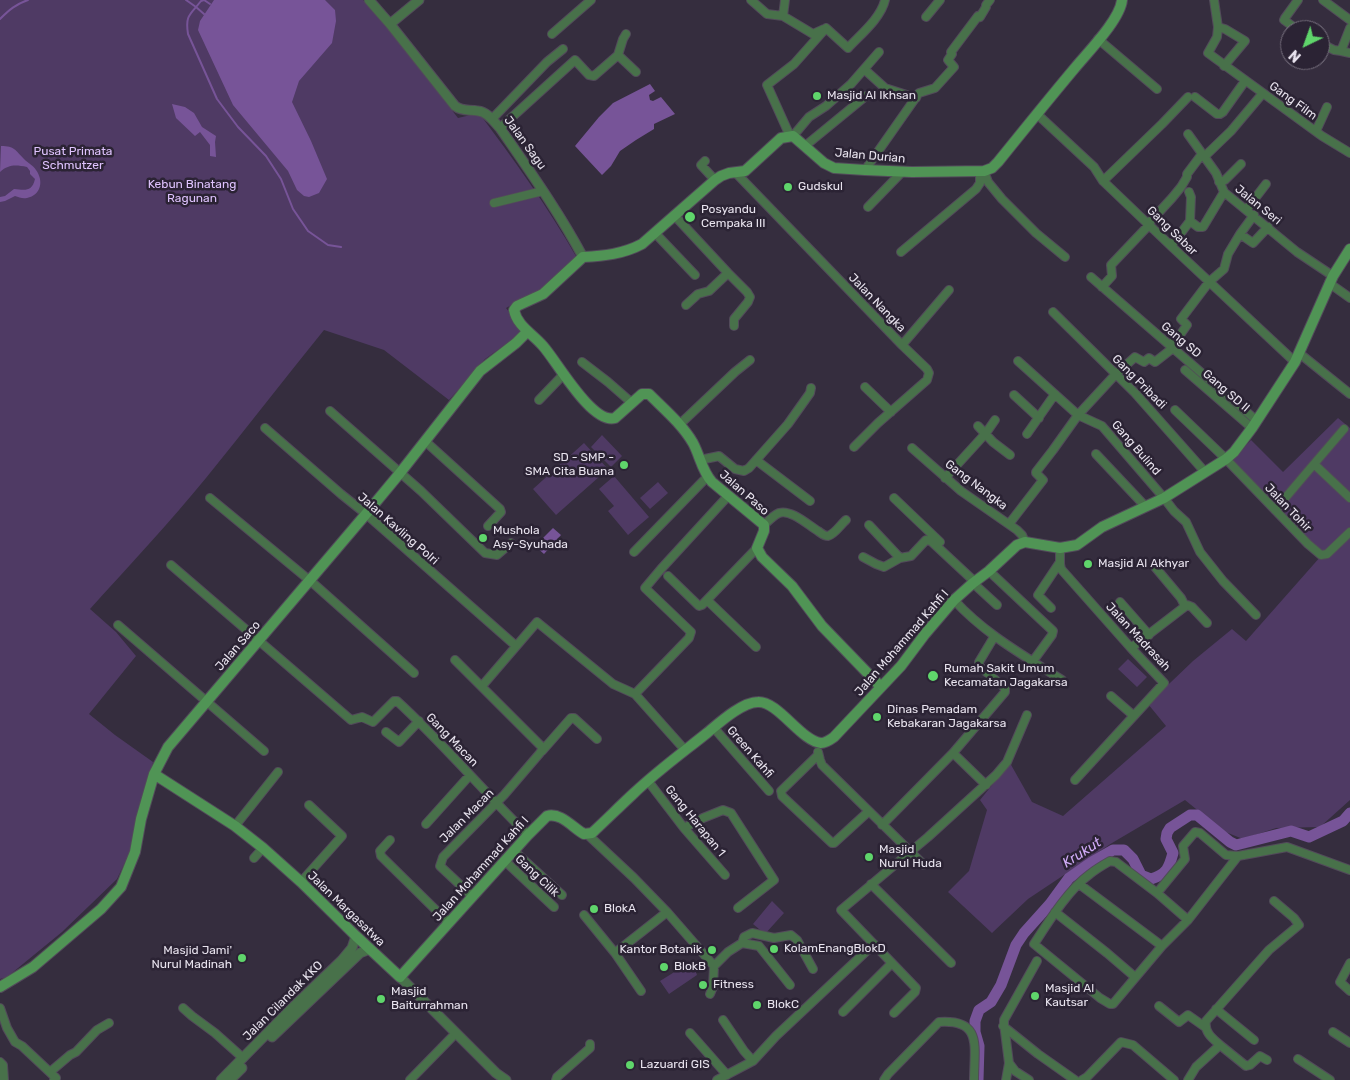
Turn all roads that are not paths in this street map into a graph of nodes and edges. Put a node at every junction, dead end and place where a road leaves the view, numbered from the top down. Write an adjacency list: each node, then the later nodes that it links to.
1 (368, 0): 17 (street, Jalan Sagu)
2 (419, 0): 17 (street)
3 (591, 0): 21 (street)
4 (751, 0): 13 (street)
5 (785, 0): 13 (street)
6 (885, 0): 19 (street)
7 (940, 0): 14 (street)
8 (1122, 0): 23 (main road)
9 (1214, 0): 18 (street)
10 (1298, 0): 15 (street)
11 (1323, 0): 16 (street)
12 (985, 2): 37 (street)
13 (783, 16): 19 (street)
14 (926, 17)
15 (1284, 20)
16 (1350, 20)
17 (390, 24): 42 (street, Jalan Sagu)
18 (1218, 27): 30 (street, Gang Film); 30 (street)
19 (826, 28): 41 (street)
20 (1350, 28): 26 (street)
21 (552, 34)
22 (626, 34): 29 (street)
23 (1098, 39): 34 (street); 40 (main road)
24 (1330, 48): 26 (street)
25 (563, 49): 42 (street)
26 (1340, 51): 28 (street)
27 (879, 52): 31 (street)
28 (1350, 53)
29 (618, 55): 32 (street); 43 (street)
30 (1224, 66): 33 (street, Gang Film)
31 (864, 69): 37 (street); 46 (street)
32 (636, 72)
33 (1245, 80): 35 (street, Gang Film); 57 (street)
34 (1157, 89)
35 (1263, 93): 44 (street, Gang Film); 49 (street)
36 (866, 96): 47 (street)
37 (916, 98): 52 (street)
38 (774, 107): 41 (street)
39 (1327, 107): 44 (street)
40 (1037, 114): 53 (main road); 57 (street, Gang Sabar)
41 (781, 116): 46 (street)
42 (492, 119): 43 (street, Jalan Sagu)
43 (500, 128): 60 (street, Jalan Sagu)
44 (1316, 131): 48 (street, Gang Film)
45 (1188, 134): 49 (street, Jalan Seri)
46 (792, 136): 47 (main road, Jalan Durian); 54 (main road)
47 (806, 146): 52 (main road, Jalan Durian)
48 (1350, 153)
49 (1203, 155): 58 (street, Jalan Seri); 69 (street)
50 (705, 161): 56 (street)
51 (1241, 164): 58 (street)
52 (865, 170): 55 (main road, Jalan Durian)
53 (982, 171): 55 (main road, Jalan Durian); 75 (street); 77 (street)
54 (735, 172): 56 (main road); 90 (street, Jalan Nangka)
55 (902, 172): 64 (street)
56 (715, 180): 66 (main road)
57 (1103, 181): 69 (street, Gang Sabar)
58 (1219, 182): 62 (street, Jalan Seri)
59 (1266, 184): 65 (street)
60 (543, 191): 63 (street); 76 (street, Jalan Sagu)
61 (1189, 192): 68 (street)
62 (1224, 192): 65 (street, Jalan Seri); 68 (street)
63 (494, 203)
64 (868, 207)
65 (1246, 210): 67 (street, Jalan Seri)
66 (674, 215): 71 (main road); 78 (street)
67 (1254, 215): 70 (street, Jalan Seri); 72 (street)
68 (1190, 221): 73 (street)
69 (1148, 225): 73 (street, Gang Sabar); 83 (street)
70 (1268, 227): 72 (street); 81 (street, Jalan Seri)
71 (655, 233): 76 (main road); 79 (street)
72 (1240, 234): 82 (street)
73 (1171, 246): 82 (street, Gang Sabar)
74 (1350, 249): 81 (main road)
75 (901, 252)
76 (583, 256): 89 (main road, Jalan Paso)
77 (1065, 257)
78 (728, 273): 86 (street); 88 (street)
79 (695, 275)
80 (1090, 277): 83 (street, Gang SD)
81 (1331, 280): 85 (street, Jalan Seri); 92 (main road)
82 (1209, 282): 91 (street); 92 (street, Gang Sabar)
83 (1102, 287): 91 (street, Gang SD)
84 (950, 290): 90 (street)
85 (1350, 298)
86 (686, 305)
87 (1053, 312): 98 (street, Gang Pribadi)
88 (734, 326)
89 (527, 332): 97 (main road, Jalan Paso); 119 (main road, Jalan Saco)
90 (902, 345): 108 (street, Jalan Nangka)
91 (1171, 347): 98 (street); 113 (street, Gang SD)
92 (1297, 357): 101 (street, Gang Sabar); 113 (main road)
93 (750, 360): 112 (street)
94 (1018, 361): 102 (street, Gang Bulind)
95 (582, 362): 105 (street)
96 (1185, 370): 113 (street, Gang SD II)
97 (563, 374): 104 (street); 105 (main road, Jalan Paso)
98 (1115, 375): 109 (street); 128 (street, Gang Pribadi)
99 (865, 387): 108 (street)
100 (811, 388): 126 (street)
101 (1349, 392)
102 (1055, 394): 109 (street, Gang Bulind); 110 (street)
103 (1014, 395): 110 (street)
104 (539, 400)
105 (632, 403): 112 (main road, Jalan Paso)
106 (1175, 410): 124 (street, Jalan Tohir)
107 (330, 411): 129 (street)
108 (891, 412): 120 (street, Jalan Nangka)
109 (1078, 415): 135 (street, Gang Bulind); 142 (street)
110 (1039, 418): 118 (street)
111 (995, 420): 117 (street)
112 (679, 425): 125 (main road, Jalan Paso)
113 (1254, 425): 124 (main road)
114 (978, 426): 117 (street)
115 (265, 428): 140 (street, Jalan Kavling Polri)
116 (1344, 429): 127 (street)
117 (986, 433): 123 (street); 131 (street)
118 (1028, 434)
119 (425, 441): 129 (main road, Jalan Saco); 145 (street)
120 (854, 447)
121 (912, 448): 131 (street, Gang Nangka)
122 (1096, 454): 138 (street)
123 (1010, 455)
124 (1226, 459): 128 (main road); 139 (street, Jalan Tohir)
125 (700, 460): 126 (street); 130 (main road, Jalan Paso)
126 (756, 460): 137 (street)
127 (1314, 464): 136 (street); 139 (street)
128 (1206, 472): 135 (main road)
129 (400, 473): 140 (main road, Jalan Saco); 148 (street)
130 (707, 477): 132 (main road, Jalan Paso); 151 (street)
131 (945, 478): 142 (street, Gang Nangka)
132 (728, 496): 143 (main road, Jalan Paso); 182 (street)
133 (210, 498): 159 (street)
134 (894, 498): 160 (street)
135 (1164, 498): 138 (main road); 167 (street, Gang Bulind)
136 (1350, 498)
137 (810, 502)
138 (1145, 506): 150 (main road)
139 (1275, 510): 146 (street, Jalan Tohir)
140 (366, 514): 159 (main road, Jalan Saco); 173 (street, Jalan Kavling Polri)
141 (846, 520): 143 (street)
142 (1008, 524): 147 (street, Gang Nangka)
143 (764, 525): 149 (main road, Jalan Paso)
144 (869, 525): 153 (street)
145 (488, 526)
146 (1350, 532)
147 (1025, 542): 150 (main road); 157 (main road, Jalan Mohammad Kahfi I)
148 (511, 543)
149 (757, 548): 161 (street); 181 (main road)
150 (1060, 548): 154 (street)
151 (634, 552)
152 (863, 557): 153 (street)
153 (900, 558): 160 (street)
154 (1060, 562): 166 (street); 175 (street, Jalan Madrasah)
155 (171, 565): 172 (street)
156 (1154, 567): 165 (street)
157 (989, 571): 160 (main road, Jalan Mohammad Kahfi I); 177 (street)
158 (668, 576): 161 (street)
159 (310, 580): 172 (main road, Jalan Saco); 178 (street)
160 (975, 581): 162 (main road, Jalan Mohammad Kahfi I); 164 (street)
161 (707, 600): 174 (street)
162 (954, 600): 171 (street); 181 (main road, Jalan Mohammad Kahfi I)
163 (1120, 602): 170 (street)
164 (997, 605)
165 (1185, 606): 168 (street); 170 (street)
166 (1051, 608)
167 (1256, 616)
168 (1207, 623)
169 (118, 625): 184 (street)
170 (1149, 634): 175 (street)
171 (994, 637): 177 (street); 195 (street)
172 (259, 641): 184 (main road, Jalan Saco); 187 (street, Gang Macan)
173 (516, 646): 180 (street); 182 (street)
174 (756, 647)
175 (1131, 648): 186 (street, Jalan Madrasah)
176 (455, 660): 180 (street)
177 (1033, 661): 179 (street)
178 (414, 674)
179 (1062, 680)
180 (482, 686): 192 (street)
181 (881, 687): 191 (main road, Jalan Mohammad Kahfi I)
182 (636, 694): 193 (street)
183 (1111, 696): 186 (street)
184 (207, 701): 194 (street); 198 (main road, Jalan Saco)
185 (1027, 715): 202 (street)
186 (1134, 716): 200 (street, Jalan Madrasah)
187 (419, 721): 189 (street); 199 (street, Gang Macan)
188 (714, 728): 191 (main road); 193 (main road); 203 (street, Green Kahfi)
189 (386, 732)
190 (597, 739): 192 (street, Jalan Macan)
191 (820, 743): 196 (street)
192 (542, 750): 204 (street, Jalan Macan)
193 (685, 750): 201 (main road)
194 (264, 751)
195 (953, 753): 202 (street); 208 (street)
196 (818, 755): 206 (street); 206 (street)
197 (278, 772): 209 (street)
198 (154, 774): 209 (main road, Jalan Margasatwa); 252 (main road, Jalan Saco)
199 (470, 775): 204 (street, Gang Macan); 207 (street)
200 (1075, 780)
201 (648, 781): 210 (street, Gang Harapan 1); 212 (main road)
202 (986, 785): 216 (street)
203 (769, 791)
204 (497, 802): 211 (street, Gang Macan); 228 (street, Jalan Macan)
205 (309, 805): 223 (street)
206 (869, 811): 208 (street)
207 (426, 824)
208 (882, 825): 216 (street)
209 (235, 826): 214 (main road, Jalan Margasatwa)
210 (684, 828): 222 (street, Gang Harapan 1); 231 (street)
211 (528, 834): 212 (main road, Jalan Mohammad Kahfi I); 215 (main road, Jalan Mohammad Kahfi I)
212 (587, 834): 232 (street)
213 (390, 840): 236 (street)
214 (263, 848): 218 (street); 223 (main road, Jalan Margasatwa)
215 (514, 851): 219 (main road, Jalan Mohammad Kahfi I); 227 (street)
216 (910, 851): 220 (street); 224 (street)
217 (1238, 856): 221 (street); 226 (street); 235 (street)
218 (254, 858)
219 (505, 861): 228 (main road, Jalan Mohammad Kahfi I); 230 (street, Gang Cilik)
220 (924, 866)
221 (1350, 870)
222 (725, 875)
223 (301, 882): 237 (main road, Jalan Margasatwa)
224 (871, 884): 239 (street); 245 (street)
225 (1079, 884): 226 (street); 233 (street); 240 (street)
226 (1157, 892): 235 (street)
227 (562, 895)
228 (472, 896): 236 (main road, Jalan Mohammad Kahfi I)
229 (1274, 901): 259 (street)
230 (554, 907)
231 (738, 908)
232 (667, 912): 242 (street); 247 (street)
233 (1054, 912): 250 (street); 250 (street)
234 (584, 915): 242 (street)
235 (1188, 920): 240 (street)
236 (449, 923): 249 (main road, Jalan Mohammad Kahfi I)
237 (356, 936): 241 (main road, Jalan Margasatwa); 273 (street, Jalan Cilandak KKO)
238 (742, 943): 247 (street); 248 (street); 251 (street)
239 (874, 944): 244 (street); 276 (street)
240 (1162, 946): 250 (street)
241 (370, 949): 249 (main road, Jalan Margasatwa); 283 (street, Jalan Cilandak KKO)
242 (616, 953): 253 (street)
243 (1037, 961): 264 (street)
244 (892, 963): 260 (street); 261 (street)
245 (951, 963)
246 (1350, 963): 254 (street)
247 (714, 966): 255 (street)
248 (813, 969)
249 (400, 977): 267 (street, Jalan Margasatwa)
250 (1134, 977)
251 (790, 985)
252 (0, 987)
253 (641, 991)
254 (1350, 991)
255 (710, 994)
256 (1159, 1006): 265 (street)
257 (0, 1008): 280 (street)
258 (183, 1008): 273 (street)
259 (1216, 1008): 265 (street); 269 (street)
260 (843, 1012)
261 (894, 1013)
262 (723, 1020): 276 (street)
263 (109, 1023): 280 (street)
264 (1003, 1026): 278 (street); 292 (street)
265 (1205, 1027): 271 (street)
266 (1333, 1032): 272 (street)
267 (456, 1033): 284 (street); 285 (street, Jalan Margasatwa)
268 (690, 1033): 279 (street)
269 (1254, 1040)
270 (590, 1044): 286 (street)
271 (1220, 1044): 275 (street); 295 (street)
272 (1350, 1044)
273 (243, 1058): 282 (street, Jalan Cilandak KKO)
274 (1298, 1059): 296 (street)
275 (1267, 1060)
276 (753, 1061): 279 (street)
277 (0, 1062): 281 (street)
278 (1009, 1063): 290 (street); 291 (street)
279 (727, 1074): 287 (street)
280 (53, 1077)
281 (4, 1080)
282 (221, 1080)
283 (230, 1080)
284 (410, 1080)
285 (506, 1080)
286 (556, 1080)
287 (717, 1080)
288 (884, 1080): 289 (street)
289 (974, 1080)
290 (1006, 1080)
291 (1029, 1080)
292 (1075, 1080)
293 (1082, 1080): 294 (street)
294 (1174, 1080)
295 (1188, 1080)
296 (1330, 1080)

